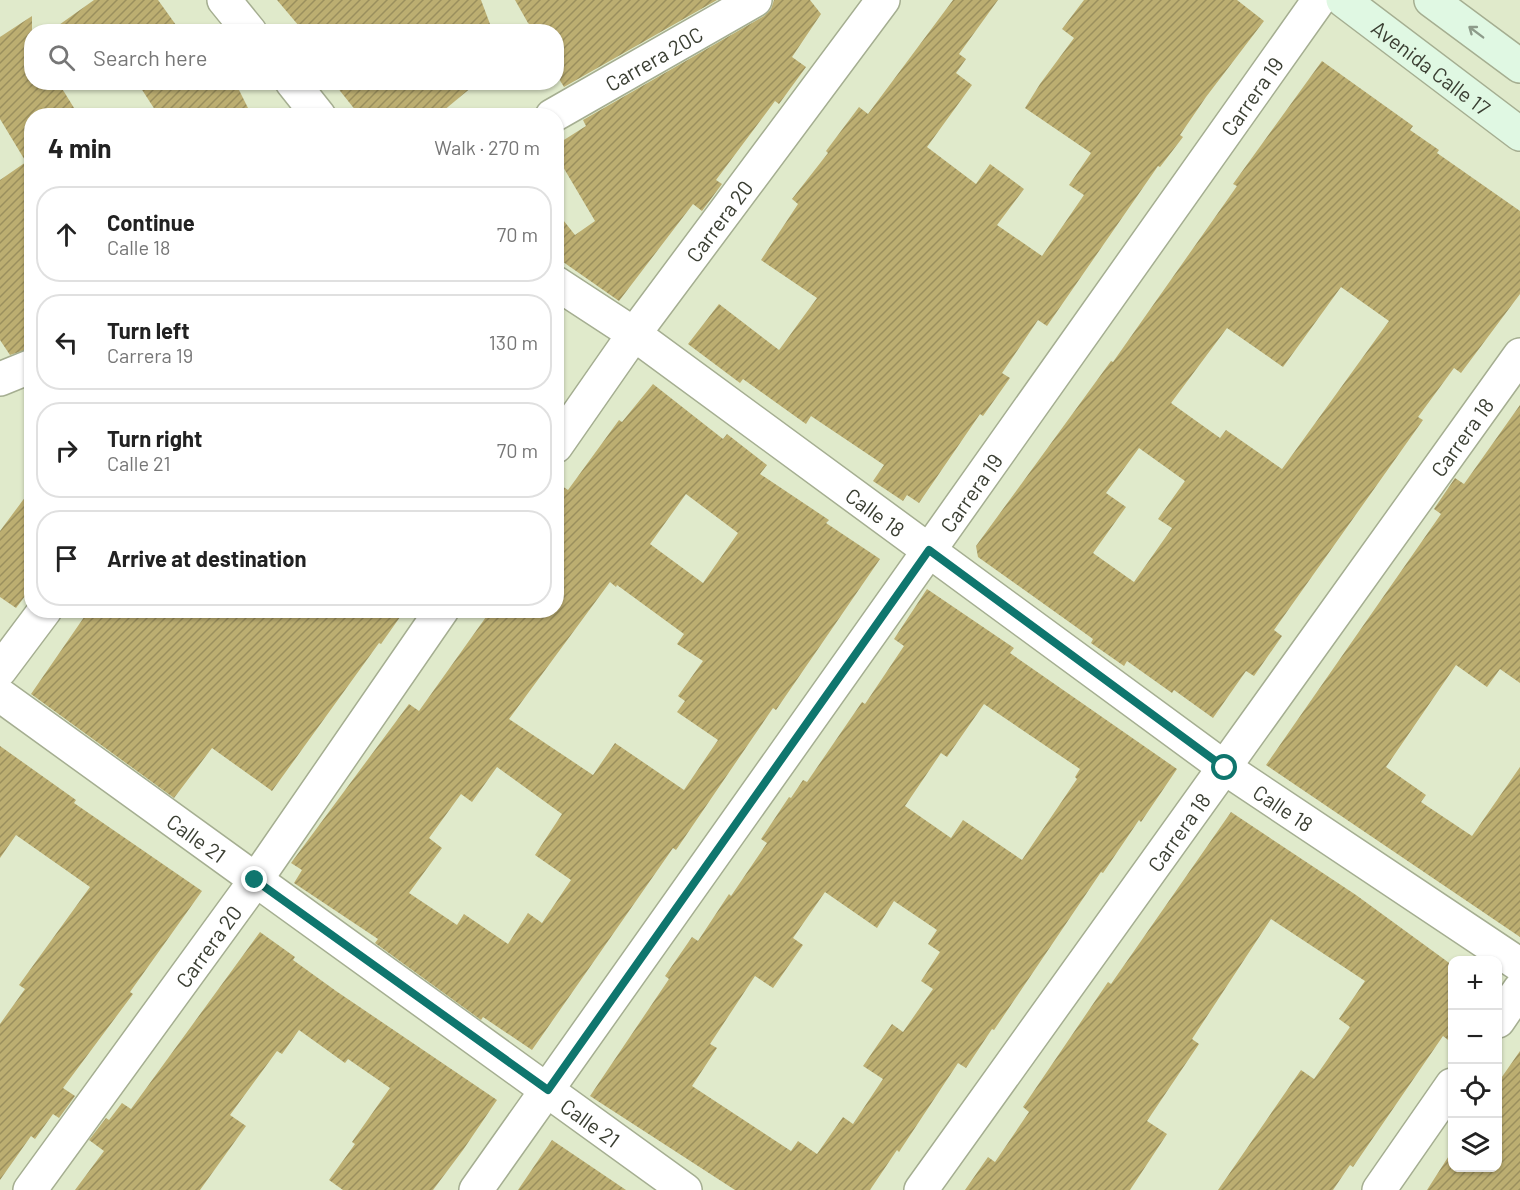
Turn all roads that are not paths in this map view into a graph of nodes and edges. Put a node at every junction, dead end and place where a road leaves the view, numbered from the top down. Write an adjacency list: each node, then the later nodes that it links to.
1 (224, 0): 7 (street)
2 (755, 0): 11 (street, Carrera 20C)
3 (883, 0): 14 (street, Carrera 20)
4 (1319, 0): 19 (street, Carrera 19)
5 (1343, 0): 12 (main road, Avenida Calle 17)
6 (1431, 0): 8 (main road, one-way to 6)
7 (244, 24)
8 (1520, 66)
9 (298, 90): 10 (street)
10 (313, 108)
11 (564, 109)
12 (1520, 134)
13 (564, 288): 14 (street, Calle 18)
14 (634, 334): 18 (street, Carrera 20); 19 (street, Calle 18)
15 (1520, 355): 24 (street, Carrera 18)
16 (24, 369): 17 (street)
17 (0, 379)
18 (564, 435)
19 (929, 550): 24 (street, Calle 18); 29 (street, Carrera 19)
20 (39, 618): 22 (street)
21 (436, 618): 25 (street, Carrera 20)
22 (0, 670)
23 (0, 695): 25 (street, Calle 21)
24 (1225, 768): 26 (street, Calle 18); 34 (street, Carrera 18)
25 (255, 880): 29 (street, Calle 21); 31 (street, Carrera 20)
26 (1520, 965)
27 (1520, 989): 28 (street)
28 (1502, 1014)
29 (548, 1090): 32 (street, Carrera 19); 33 (street, Calle 21)
30 (1448, 1091): 35 (street)
31 (30, 1190)
32 (476, 1190)
33 (685, 1190)
34 (921, 1190)
35 (1379, 1190)

